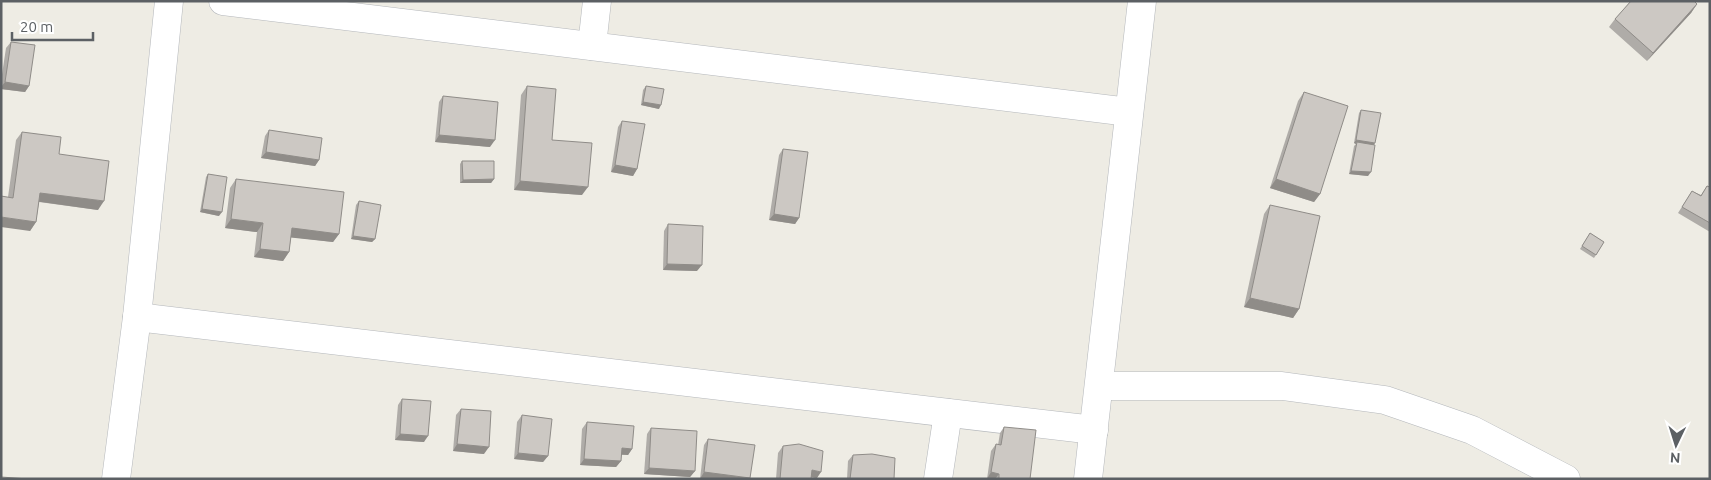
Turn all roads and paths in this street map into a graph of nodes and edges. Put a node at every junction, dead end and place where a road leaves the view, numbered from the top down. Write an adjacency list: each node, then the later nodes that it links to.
1 (169, 1): 8 (street)
2 (223, 1): 5 (street)
3 (597, 1): 6 (street)
4 (1142, 1): 7 (street)
5 (301, 6): 6 (street)
6 (592, 46): 7 (street)
7 (1129, 112): 9 (street)
8 (137, 317): 10 (street); 12 (street)
9 (1100, 386): 11 (street); 15 (street)
10 (948, 413): 11 (street); 13 (street)
11 (1094, 430): 14 (street)
12 (116, 479)
13 (938, 479)
14 (1088, 479)
15 (1566, 479)

